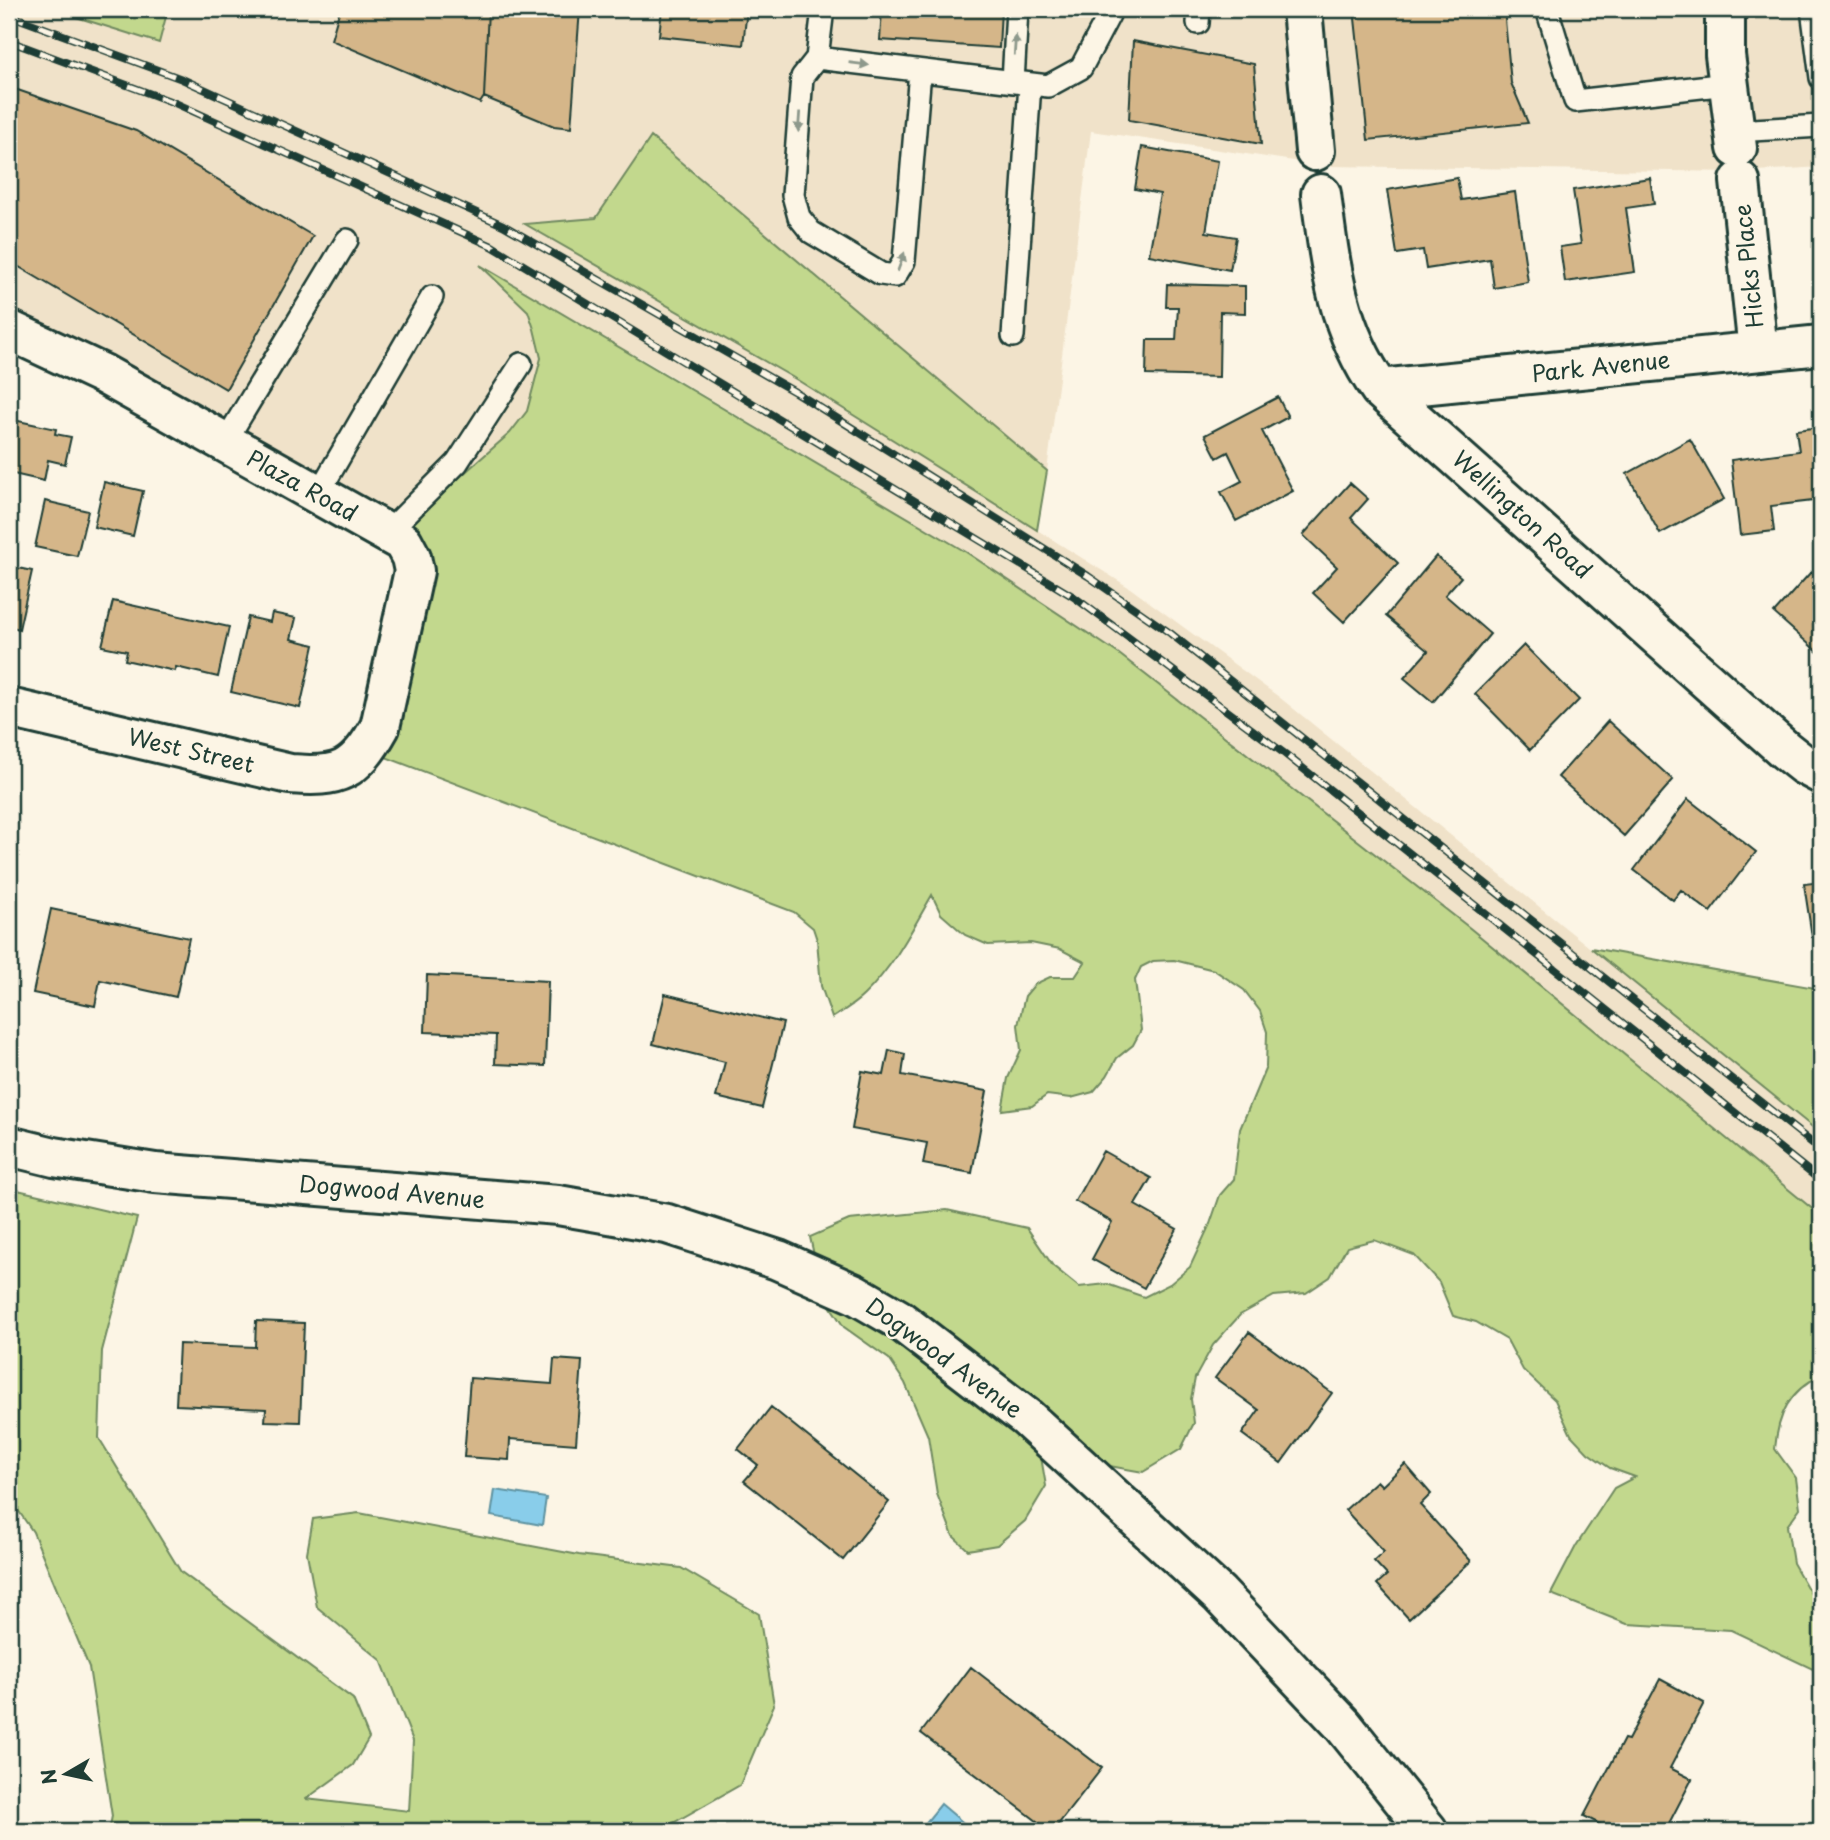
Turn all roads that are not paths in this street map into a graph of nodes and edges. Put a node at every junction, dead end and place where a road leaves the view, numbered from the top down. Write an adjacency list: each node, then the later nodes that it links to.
1 (823, 9): 8 (lane)
2 (1017, 9): 11 (lane, one-way to 2)
3 (1110, 9): 11 (lane)
4 (1302, 9): 14 (street)
5 (1547, 9): 12 (lane)
6 (1725, 9): 12 (street, Hicks Place)
7 (1812, 9): 10 (lane)
8 (817, 58): 9 (lane, one-way to 9); 9 (lane, one-way to 9)
9 (920, 72): 11 (lane)
10 (1821, 78)
11 (1021, 83): 20 (lane)
12 (1728, 85): 15 (street, Hicks Place)
13 (1821, 126): 15 (lane)
14 (1315, 151)
15 (1737, 153): 22 (street, Hicks Place)
16 (1321, 194): 24 (street, Wellington Road)
17 (347, 240): 25 (lane)
18 (432, 298): 26 (lane)
19 (9, 330): 25 (street, Plaza Road)
20 (1013, 336)
21 (1821, 345): 22 (street, Park Avenue)
22 (1758, 351): 24 (street, Park Avenue)
23 (521, 365): 27 (lane)
24 (1380, 388): 30 (street, Wellington Road)
25 (225, 442): 26 (street, Plaza Road)
26 (318, 495): 27 (street, Plaza Road)
27 (387, 533): 29 (street, Plaza Road)
28 (9, 708): 29 (street, West Street)
29 (367, 750)
30 (1821, 774)
31 (9, 1146): 32 (street, Dogwood Avenue)
32 (1428, 1831)

